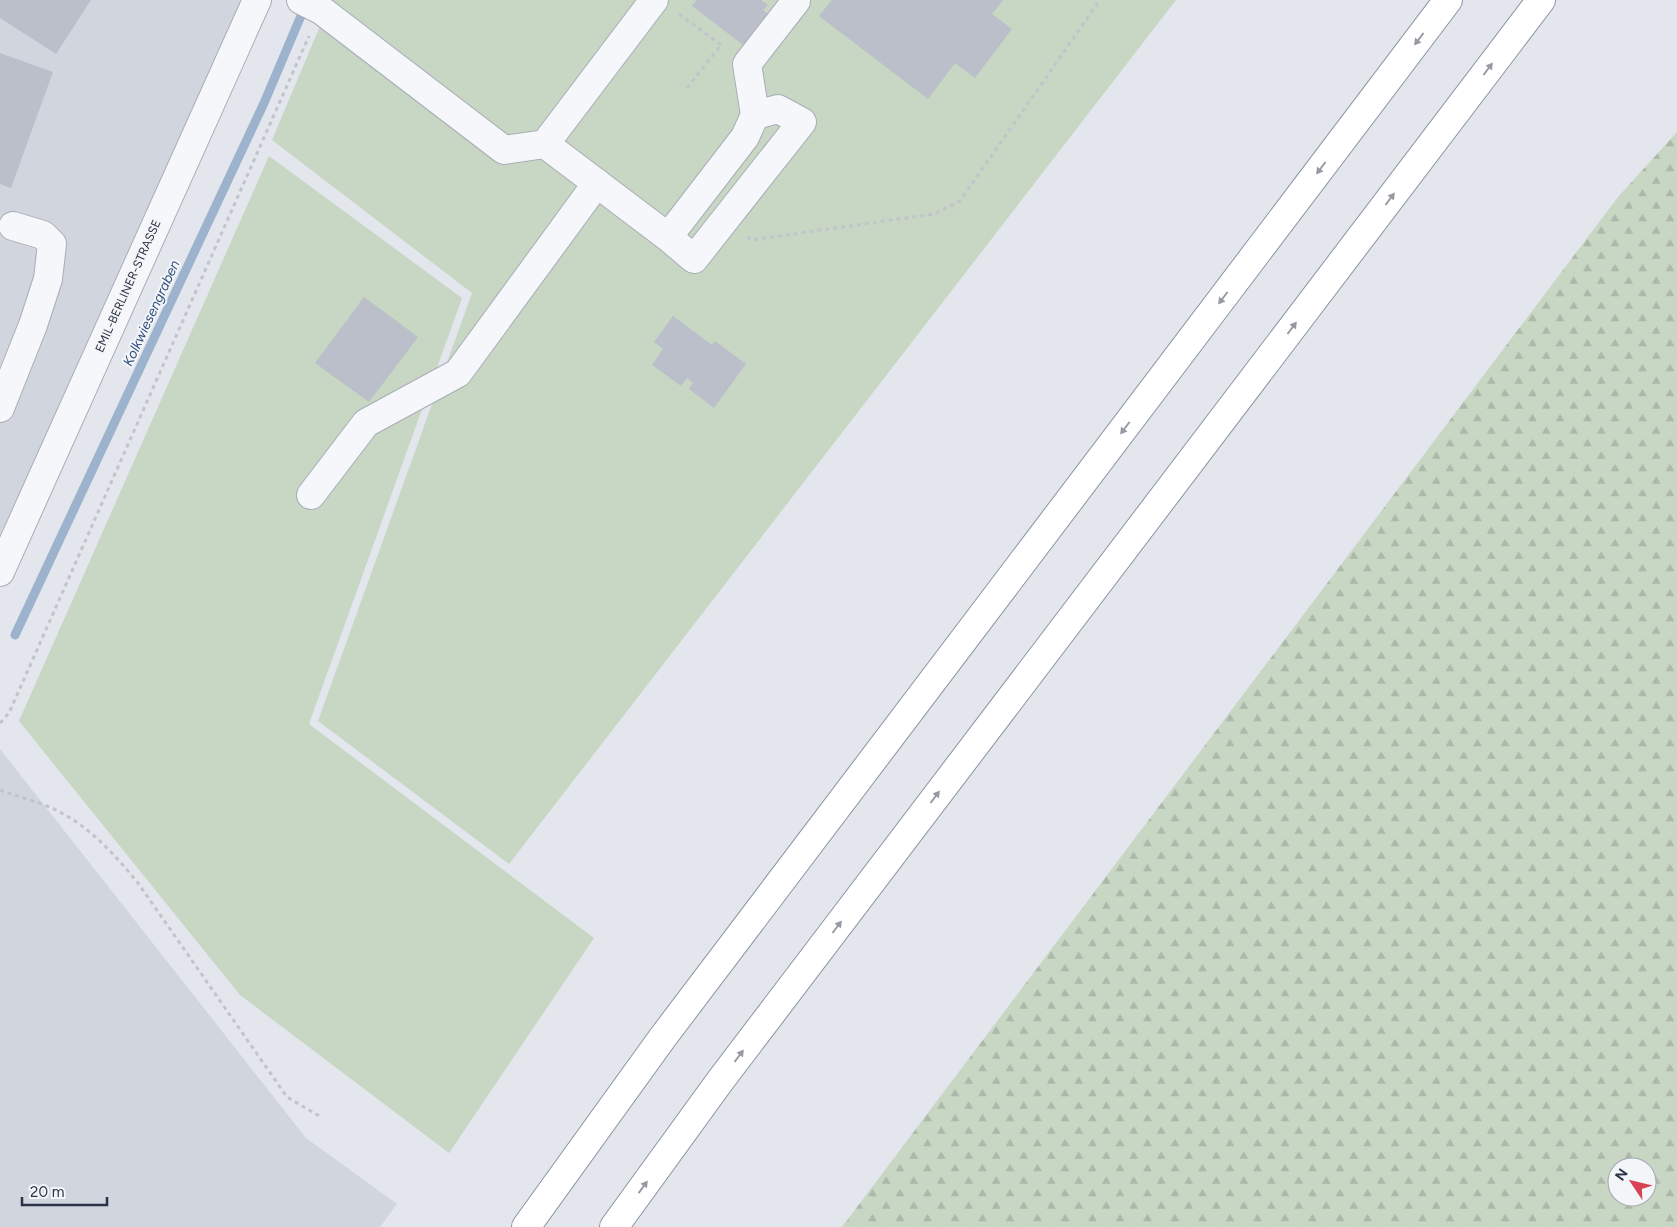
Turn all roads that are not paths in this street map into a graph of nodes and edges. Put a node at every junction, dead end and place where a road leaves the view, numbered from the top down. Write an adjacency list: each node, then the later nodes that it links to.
1 (257, 0): 14 (street, EMIL-BERLINER-STRASSE)
2 (1448, 0): 15 (highway, one-way to 15)
3 (1541, 0): 16 (highway, one-way to 3)
4 (796, 1): 7 (street)
5 (311, 5): 8 (street)
6 (664, 6): 8 (street)
7 (756, 115): 11 (street); 11 (street)
8 (545, 144): 9 (street)
9 (597, 183): 11 (street); 13 (street)
10 (13, 226): 12 (street)
11 (668, 237)
12 (0, 408)
13 (311, 494)
14 (0, 572)
15 (526, 1227)
16 (614, 1227)

